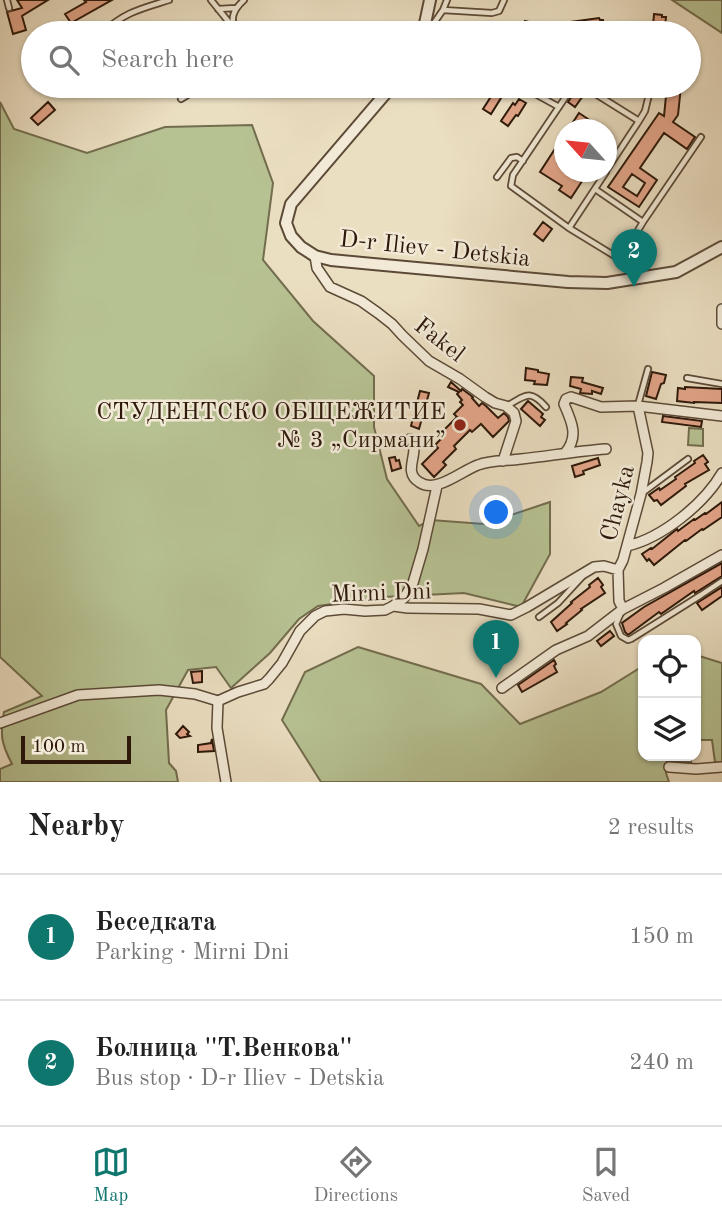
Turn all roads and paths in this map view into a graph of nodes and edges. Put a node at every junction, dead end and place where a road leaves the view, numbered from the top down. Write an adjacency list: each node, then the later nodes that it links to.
1 (7, 0): 8 (lane)
2 (169, 0): 12 (lane)
3 (211, 0): 10 (lane)
4 (244, 0): 9 (lane)
5 (430, 0): 15 (street)
6 (447, 0): 11 (lane)
7 (504, 0): 11 (lane)
8 (9, 8)
9 (236, 8): 10 (lane); 14 (lane)
10 (218, 9): 13 (lane)
11 (443, 10): 16 (lane)
12 (116, 21)
13 (228, 21)
14 (232, 21)
15 (427, 21)
16 (434, 21)
17 (382, 98): 33 (street, D-r Iliev - Detskia)
18 (543, 98): 22 (lane)
19 (565, 98): 22 (lane)
20 (602, 98): 23 (lane)
21 (648, 98): 23 (lane)
22 (559, 107): 26 (lane)
23 (639, 121): 25 (lane)
24 (701, 137): 30 (lane)
25 (617, 154)
26 (523, 161): 27 (lane); 31 (lane)
27 (497, 177)
28 (599, 182): 29 (lane)
29 (594, 189): 30 (lane); 31 (lane)
30 (643, 222): 34 (lane)
31 (569, 228): 34 (lane)
32 (722, 247): 35 (street, D-r Iliev - Detskia)
33 (316, 256): 35 (street, D-r Iliev - Detskia); 41 (street, Fakel)
34 (621, 259): 35 (lane)
35 (649, 277)
36 (722, 309): 37 (street)
37 (722, 324)
38 (648, 369): 42 (lane)
39 (687, 378): 40 (lane)
40 (722, 384)
41 (506, 406): 43 (lane); 49 (street)
42 (638, 406): 44 (street); 47 (street); 52 (street, Chayka)
43 (547, 407)
44 (722, 416)
45 (410, 439): 51 (street)
46 (606, 449): 47 (street)
47 (564, 454): 49 (street)
48 (688, 459): 52 (lane)
49 (503, 461): 51 (street)
50 (722, 473): 53 (street)
51 (437, 486): 58 (street)
52 (641, 494): 53 (street, Chayka)
53 (626, 546): 56 (street, Chayka)
54 (722, 555): 59 (street)
55 (590, 569): 56 (street); 58 (street, Mirni Dni); 60 (lane)
56 (618, 570): 59 (street, Chayka)
57 (722, 580): 59 (lane)
58 (393, 606): 62 (street, Mirni Dni)
59 (623, 609): 61 (street)
60 (539, 617)
61 (502, 688)
62 (218, 701): 63 (street); 66 (street)
63 (0, 723)
64 (722, 766): 65 (street)
65 (669, 767)
66 (226, 782)

